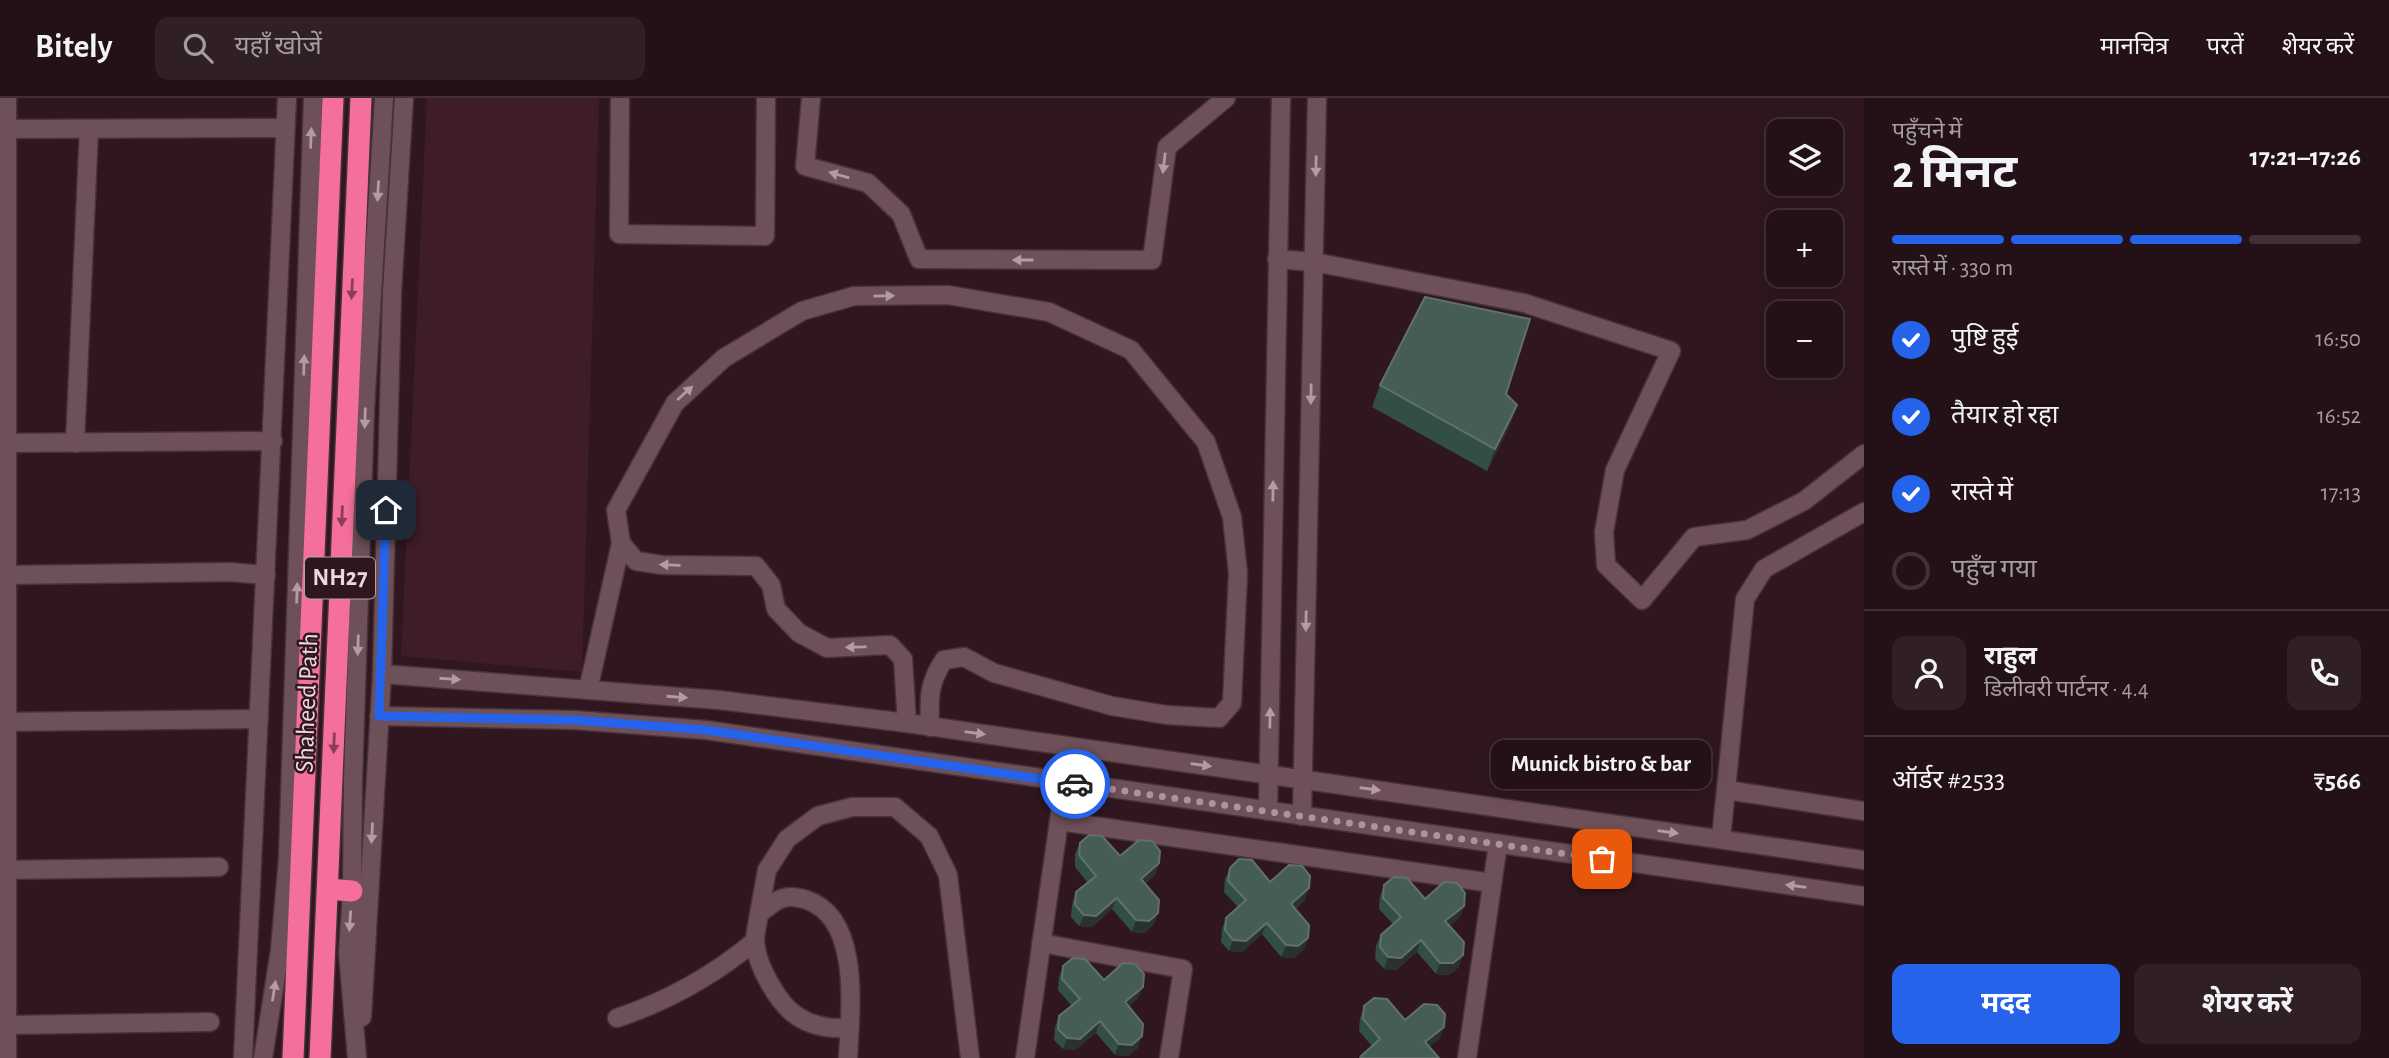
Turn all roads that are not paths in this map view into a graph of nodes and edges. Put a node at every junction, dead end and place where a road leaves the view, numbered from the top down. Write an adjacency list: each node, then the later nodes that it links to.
1 (7, 98): 15 (street)
2 (287, 98): 14 (street)
3 (313, 98): 34 (street, one-way to 3)
4 (333, 98): 34 (highway, Shaheed Path / NH27)
5 (361, 98): 49 (highway, Shaheed Path / NH27, one-way to 49)
6 (384, 98): 50 (street, one-way to 50)
7 (404, 98): 27 (street)
8 (620, 98): 9 (street)
9 (766, 98)
10 (811, 98): 11 (street, one-way to 10)
11 (1226, 98)
12 (1281, 98): 17 (street)
13 (1317, 98): 18 (street, one-way to 18)
14 (285, 128): 16 (street); 19 (street)
15 (7, 129): 16 (street); 20 (street)
16 (89, 129): 21 (street)
17 (1277, 259): 18 (street); 35 (street, one-way to 17)
18 (1314, 262): 22 (street); 36 (street, one-way to 36)
19 (272, 441): 21 (street); 26 (street)
20 (3, 443): 21 (street); 25 (street)
21 (75, 443)
22 (1864, 454)
23 (1864, 512): 38 (street)
24 (621, 543): 28 (street); 32 (street, one-way to 24); 33 (street, one-way to 33)
25 (7, 575): 26 (street); 31 (street)
26 (266, 575): 30 (street)
27 (382, 674): 28 (street, one-way to 28); 29 (street)
28 (588, 690): 32 (street, one-way to 32)
29 (379, 716): 37 (street); 66 (street, one-way to 66)
30 (259, 719): 31 (street); 53 (street)
31 (4, 722): 47 (street)
32 (907, 723): 33 (street)
33 (930, 727): 35 (street, one-way to 35)
34 (298, 775): 54 (street); 64 (highway, Shaheed Path / NH27)
35 (1269, 775): 36 (street); 39 (street)
36 (1302, 779): 41 (street); 43 (street, one-way to 43)
37 (1064, 783): 39 (street); 42 (street)
38 (1726, 790): 40 (street); 43 (street)
39 (1268, 811): 41 (street)
40 (1864, 811)
41 (1302, 816): 44 (street)
42 (1059, 821): 48 (street); 56 (street)
43 (1721, 839): 45 (street)
44 (1498, 844): 48 (street); 51 (street, one-way to 44)
45 (1864, 860)
46 (219, 867): 47 (street)
47 (4, 870): 59 (street)
48 (1492, 883): 71 (street)
49 (328, 889): 50 (highway); 65 (highway, Shaheed Path / NH27)
50 (352, 891): 66 (street, one-way to 66)
51 (1864, 895)
52 (759, 914): 55 (street); 60 (street); 68 (street)
53 (249, 938): 54 (street); 62 (street)
54 (281, 939): 63 (street, one-way to 54)
55 (755, 941): 57 (street); 60 (street)
56 (1041, 943): 69 (street); 70 (street)
57 (617, 1018)
58 (210, 1023): 59 (street)
59 (7, 1025): 61 (street)
60 (849, 1028): 67 (street)
61 (7, 1058)
62 (243, 1058)
63 (263, 1058)
64 (293, 1058)
65 (320, 1058)
66 (358, 1058)
67 (848, 1058)
68 (970, 1058)
69 (1025, 1058)
70 (1169, 1058)
71 (1466, 1058)

